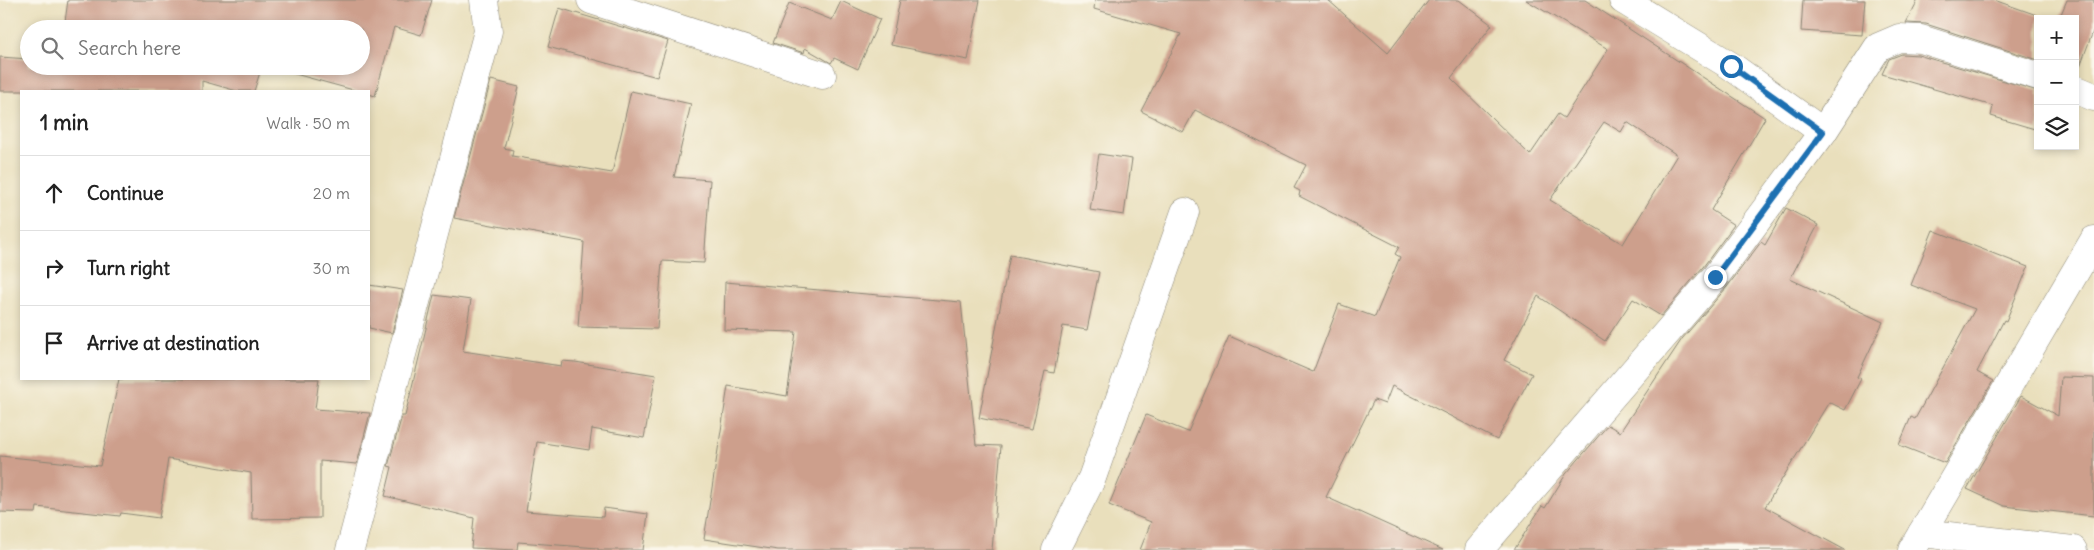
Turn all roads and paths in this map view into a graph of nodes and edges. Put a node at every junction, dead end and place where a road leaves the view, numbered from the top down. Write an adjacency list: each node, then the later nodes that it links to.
1 (484, 0): 12 (street)
2 (591, 0): 4 (street)
3 (1623, 0): 8 (street)
4 (822, 75)
5 (2034, 75): 8 (street)
6 (2079, 90): 7 (street)
7 (2094, 97)
8 (1823, 132): 14 (street)
9 (1185, 212): 13 (street)
10 (2094, 240): 11 (street)
11 (1917, 541): 15 (street)
12 (350, 550)
13 (1056, 550)
14 (1478, 550)
15 (2073, 550)

